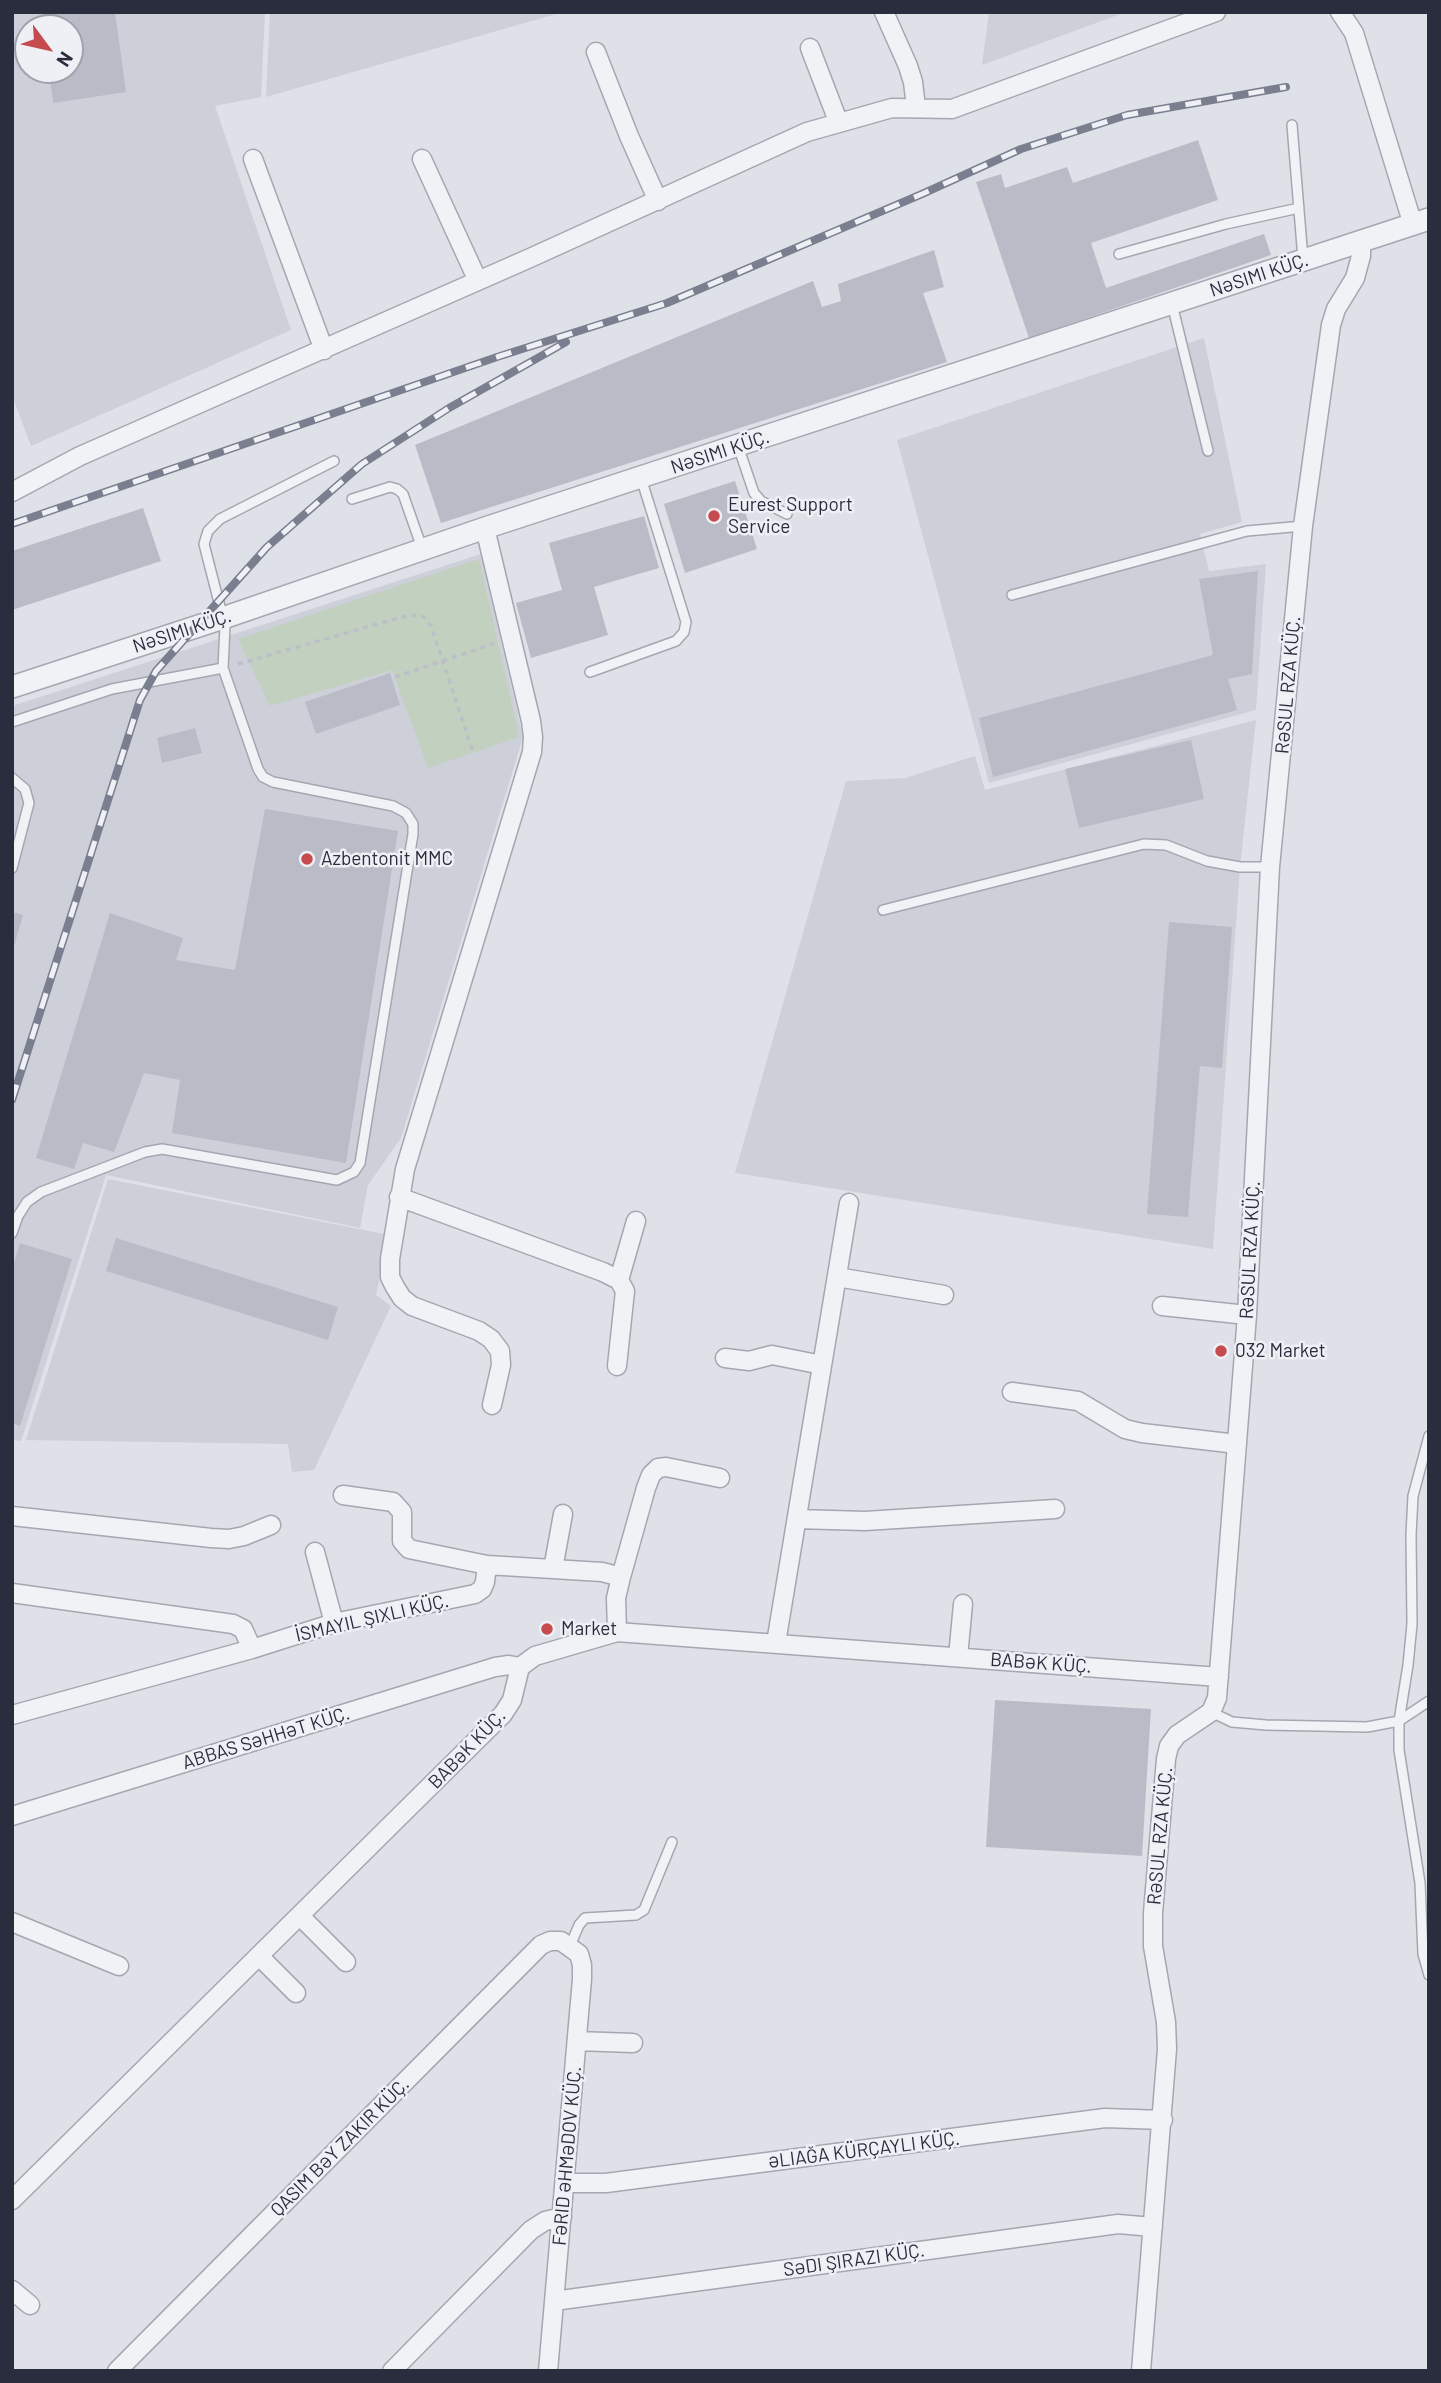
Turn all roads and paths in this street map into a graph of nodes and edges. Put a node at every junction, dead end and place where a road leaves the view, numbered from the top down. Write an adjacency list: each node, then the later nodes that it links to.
1 (884, 12): 6 (street)
2 (1216, 12): 6 (street)
3 (1340, 12): 13 (street)
4 (810, 48): 7 (street)
5 (596, 52): 11 (street)
6 (916, 107): 7 (street)
7 (838, 121): 11 (street)
8 (1292, 125): 12 (lane)
9 (253, 159): 19 (street)
10 (422, 159): 17 (street)
11 (657, 201): 17 (street)
12 (1299, 208): 15 (lane); 16 (lane)
13 (1421, 222): 14 (street, NƏSIMI KÜÇ.)
14 (1361, 241): 16 (street, NƏSIMI KÜÇ.); 27 (street, RƏSUL RZA KÜÇ.)
15 (1119, 254)
16 (1303, 261): 18 (street, NƏSIMI KÜÇ.)
17 (477, 279): 19 (street)
18 (1172, 304): 20 (street, NƏSIMI KÜÇ.); 21 (lane)
19 (324, 350): 24 (street)
20 (737, 446): 23 (street, NƏSIMI KÜÇ.); 26 (lane)
21 (1208, 451)
22 (334, 461): 31 (lane)
23 (641, 478): 28 (street, NƏSIMI KÜÇ.); 35 (lane)
24 (12, 492)
25 (352, 499): 29 (lane)
26 (787, 514)
27 (1303, 526): 30 (lane); 41 (street, RƏSUL RZA KÜÇ.)
28 (485, 528): 29 (street, NƏSIMI KÜÇ.); 32 (street)
29 (423, 550): 31 (street, NƏSIMI KÜÇ.)
30 (1012, 595)
31 (223, 618): 34 (lane); 37 (street, NƏSIMI KÜÇ.)
32 (512, 638): 33 (path); 44 (street)
33 (443, 661): 34 (path); 36 (path); 39 (path)
34 (223, 668): 38 (lane); 47 (lane)
35 (590, 672)
36 (395, 677)
37 (12, 687)
38 (12, 722)
39 (473, 752)
40 (12, 778): 42 (lane)
41 (1270, 867): 43 (lane); 52 (street, RƏSUL RZA KÜÇ.)
42 (12, 868)
43 (883, 910)
44 (399, 1197): 49 (street); 57 (street)
45 (849, 1203): 48 (street)
46 (636, 1221): 49 (street)
47 (12, 1233)
48 (837, 1277): 50 (street); 54 (street)
49 (619, 1280): 55 (street)
50 (944, 1295)
51 (1162, 1306): 52 (street)
52 (1247, 1315): 59 (street, RƏSUL RZA KÜÇ.)
53 (725, 1358): 54 (street)
54 (822, 1365): 65 (street)
55 (617, 1366)
56 (1012, 1392): 59 (street)
57 (492, 1405)
58 (1429, 1436): 83 (lane)
59 (1237, 1444): 79 (street, RƏSUL RZA KÜÇ.)
60 (720, 1478): 70 (street)
61 (343, 1495): 68 (street)
62 (1055, 1509): 65 (street)
63 (563, 1514): 69 (street)
64 (12, 1516): 66 (street)
65 (797, 1519): 75 (street)
66 (271, 1525)
67 (315, 1552): 73 (street)
68 (486, 1565): 69 (street); 73 (street)
69 (553, 1569): 70 (street)
70 (621, 1577): 74 (street)
71 (12, 1593): 76 (street)
72 (963, 1604): 77 (street)
73 (334, 1623): 76 (street)
74 (617, 1632): 75 (street, BABƏK KÜÇ.); 78 (street, BABƏK KÜÇ.)
75 (776, 1643): 77 (street, BABƏK KÜÇ.)
76 (252, 1650): 82 (street)
77 (958, 1657): 79 (street, BABƏK KÜÇ.)
78 (520, 1667): 84 (street, ABBAS SƏHHƏT KÜÇ.); 86 (street, BABƏK KÜÇ.)
79 (1219, 1677): 81 (street, RƏSUL RZA KÜÇ.)
80 (1429, 1702): 83 (lane)
81 (1211, 1712): 83 (lane); 96 (street, RƏSUL RZA KÜÇ.)
82 (12, 1715)
83 (1399, 1721): 92 (lane)
84 (12, 1816)
85 (672, 1842): 88 (lane)
86 (300, 1916): 89 (street, BABƏK KÜÇ.); 90 (street)
87 (12, 1922): 91 (street)
88 (570, 1946): 94 (street, FƏRID ƏHMƏDOV KÜÇ.); 104 (street)
89 (259, 1956): 93 (street); 98 (street, BABƏK KÜÇ.)
90 (346, 1962)
91 (119, 1966)
92 (1429, 1975)
93 (296, 1993)
94 (577, 2041): 95 (street); 97 (street, FƏRID ƏHMƏDOV KÜÇ.)
95 (634, 2043)
96 (1163, 2120): 97 (street); 100 (street, RƏSUL RZA KÜÇ.)
97 (565, 2183): 99 (street, FƏRID ƏHMƏDOV KÜÇ.)
98 (12, 2200)
99 (562, 2217): 102 (street, FƏRID ƏHMƏDOV KÜÇ.); 105 (street)
100 (1153, 2227): 102 (street, SƏDI ŞIRAZI KÜÇ.); 107 (street, RƏSUL RZA KÜÇ.)
101 (12, 2290): 103 (street)
102 (554, 2301): 106 (street, FƏRID ƏHMƏDOV KÜÇ.)
103 (30, 2305)
104 (117, 2371)
105 (392, 2371)
106 (548, 2371)
107 (1141, 2371)

